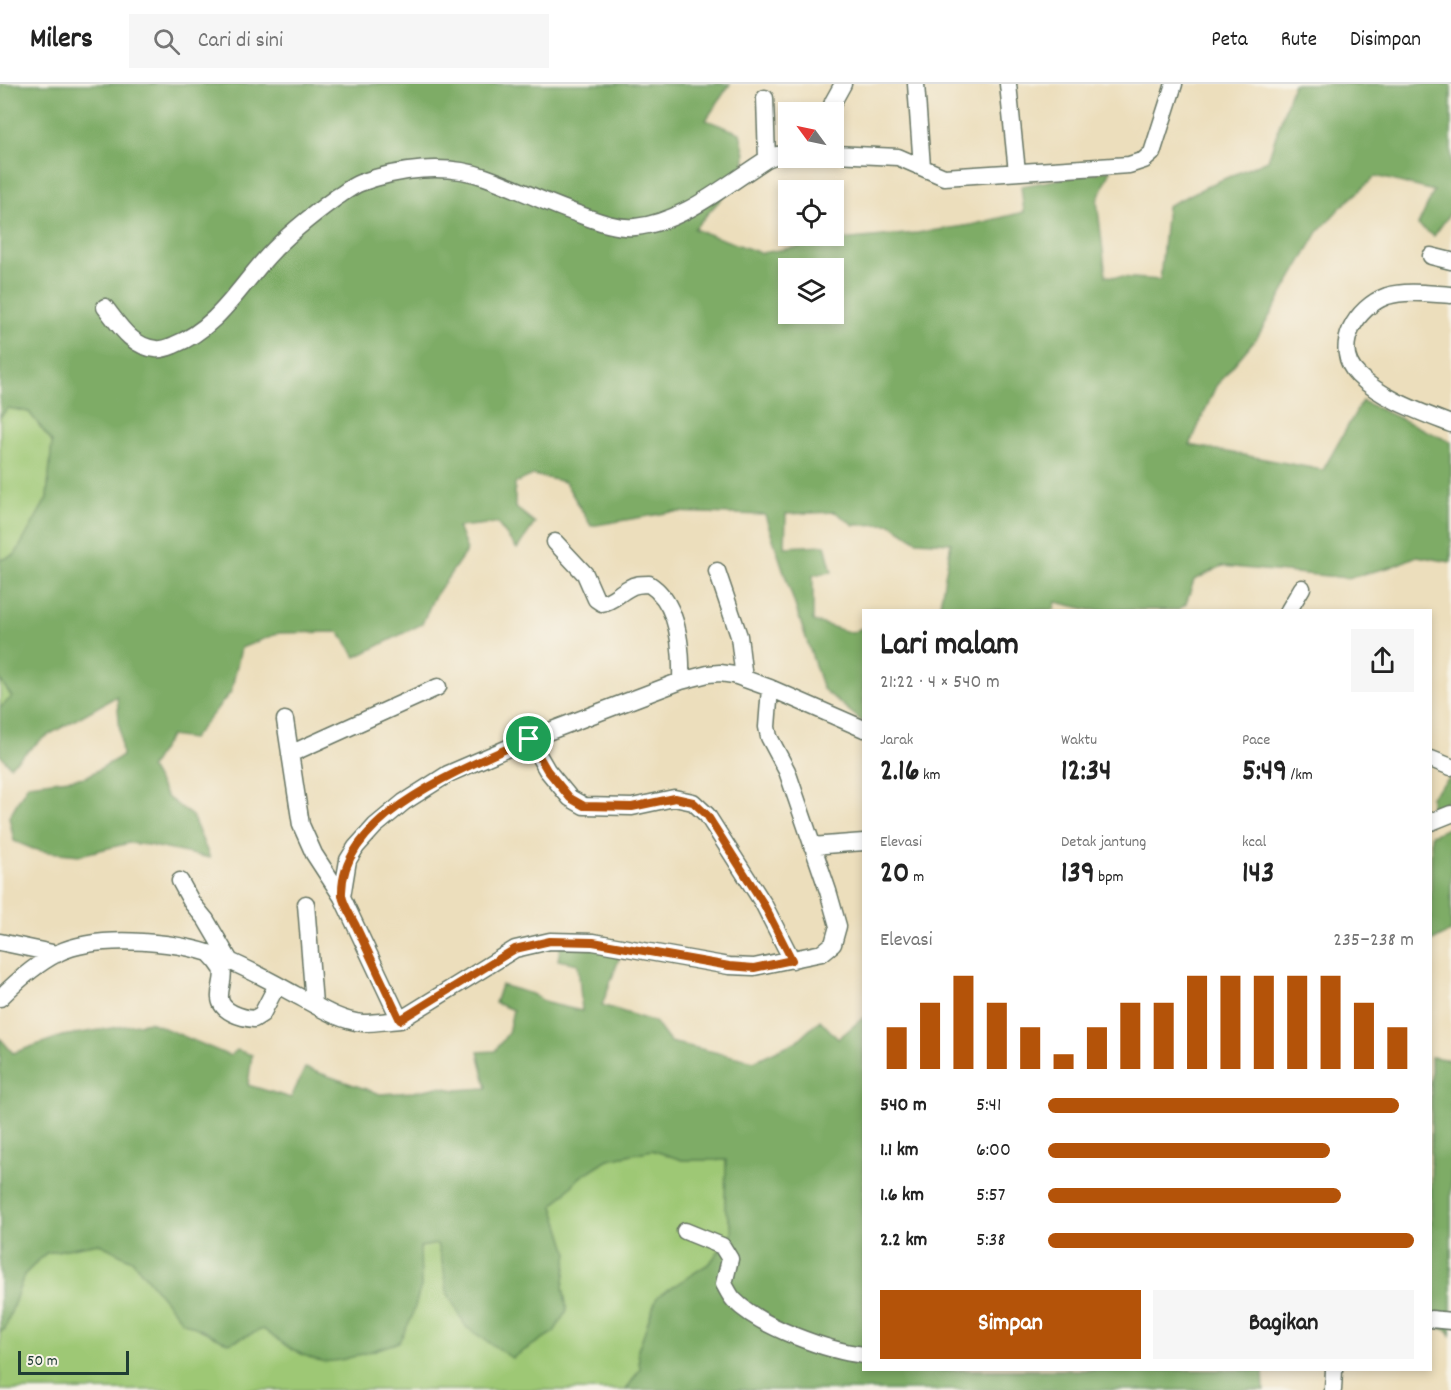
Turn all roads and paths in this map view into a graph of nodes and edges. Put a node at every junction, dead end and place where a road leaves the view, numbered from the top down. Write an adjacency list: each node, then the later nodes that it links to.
1 (843, 84): 6 (street)
2 (916, 84): 10 (street)
3 (1008, 84): 11 (street)
4 (1174, 84): 11 (street)
5 (765, 98): 9 (street)
6 (833, 102)
7 (844, 154): 10 (street)
8 (778, 155): 9 (street)
9 (766, 159): 15 (street)
10 (922, 167): 11 (street)
11 (1017, 172)
12 (1431, 256): 13 (street)
13 (1451, 261)
14 (1451, 295): 16 (street)
15 (105, 308)
16 (1451, 424)
17 (555, 542): 22 (street)
18 (717, 571): 21 (street)
19 (1302, 588): 20 (street)
20 (1289, 609)
21 (744, 679): 22 (street); 24 (street)
22 (681, 681): 27 (street)
23 (438, 687): 28 (street)
24 (770, 688): 26 (street); 34 (street)
25 (285, 720): 28 (street)
26 (862, 728)
27 (529, 739): 36 (street); 41 (street)
28 (290, 754): 36 (street)
29 (1432, 759): 30 (street)
30 (1451, 767)
31 (1451, 814): 32 (street)
32 (1432, 822)
33 (862, 842): 34 (street)
34 (812, 846): 41 (street)
35 (180, 881): 42 (street)
36 (342, 897): 46 (street)
37 (306, 904): 45 (street)
38 (0, 942): 40 (street)
39 (208, 952): 40 (street); 42 (street); 43 (street)
40 (57, 954): 44 (street)
41 (792, 960): 46 (street)
42 (230, 961): 43 (street)
43 (277, 985): 45 (street)
44 (0, 998)
45 (314, 1004): 46 (street)
46 (400, 1020)
47 (685, 1231): 50 (street)
48 (1432, 1319): 49 (street)
49 (1451, 1321)
50 (862, 1354)
51 (1334, 1371): 52 (street)
52 (1333, 1390)

